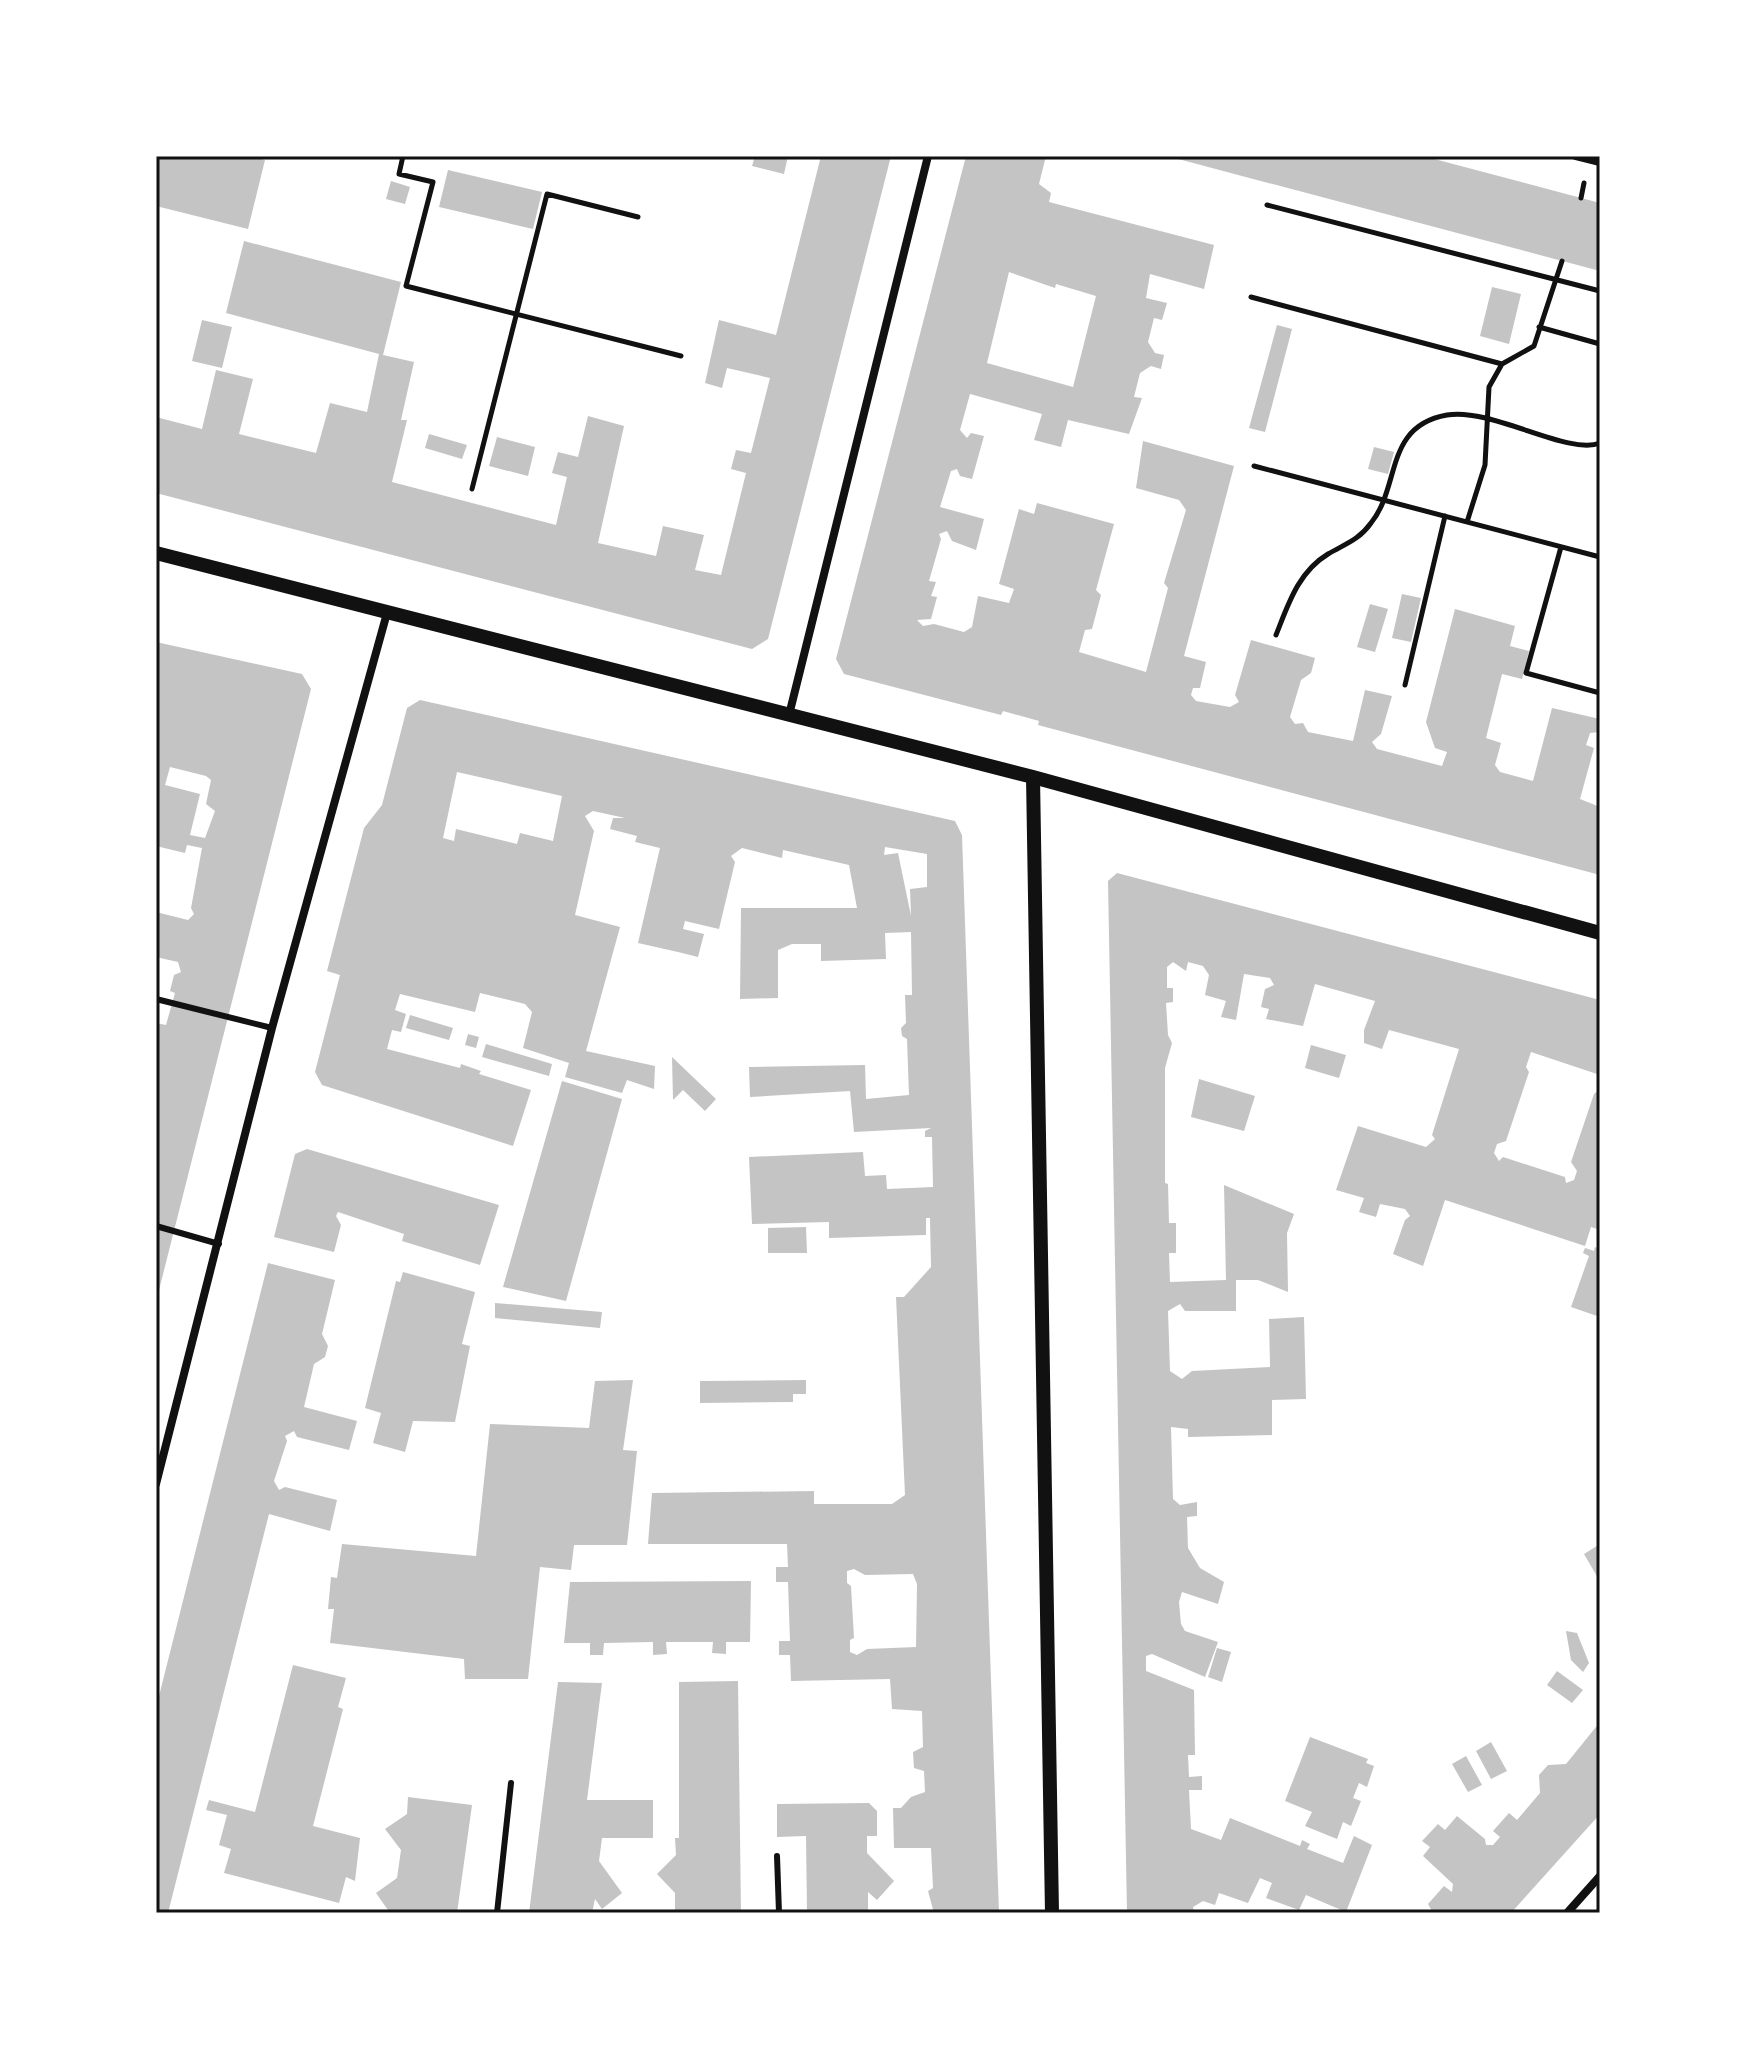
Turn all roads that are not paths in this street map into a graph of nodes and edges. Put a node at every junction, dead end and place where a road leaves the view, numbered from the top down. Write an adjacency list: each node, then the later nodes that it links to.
1 (928, 156): 7 (street)
2 (1576, 156): 3 (street)
3 (1590, 158): 4 (street)
4 (1600, 162)
5 (156, 553): 6 (street)
6 (387, 613): 7 (street); 11 (street)
7 (789, 715): 8 (street)
8 (1033, 777): 9 (street); 20 (street)
9 (1600, 933)
10 (156, 999): 11 (lane)
11 (272, 1028): 13 (street)
12 (156, 1226): 13 (lane)
13 (219, 1244): 14 (street)
14 (156, 1484)
15 (511, 1783): 18 (lane)
16 (777, 1856): 19 (lane)
17 (1600, 1876): 21 (street)
18 (497, 1913)
19 (779, 1913)
20 (1052, 1913)
21 (1567, 1913)

